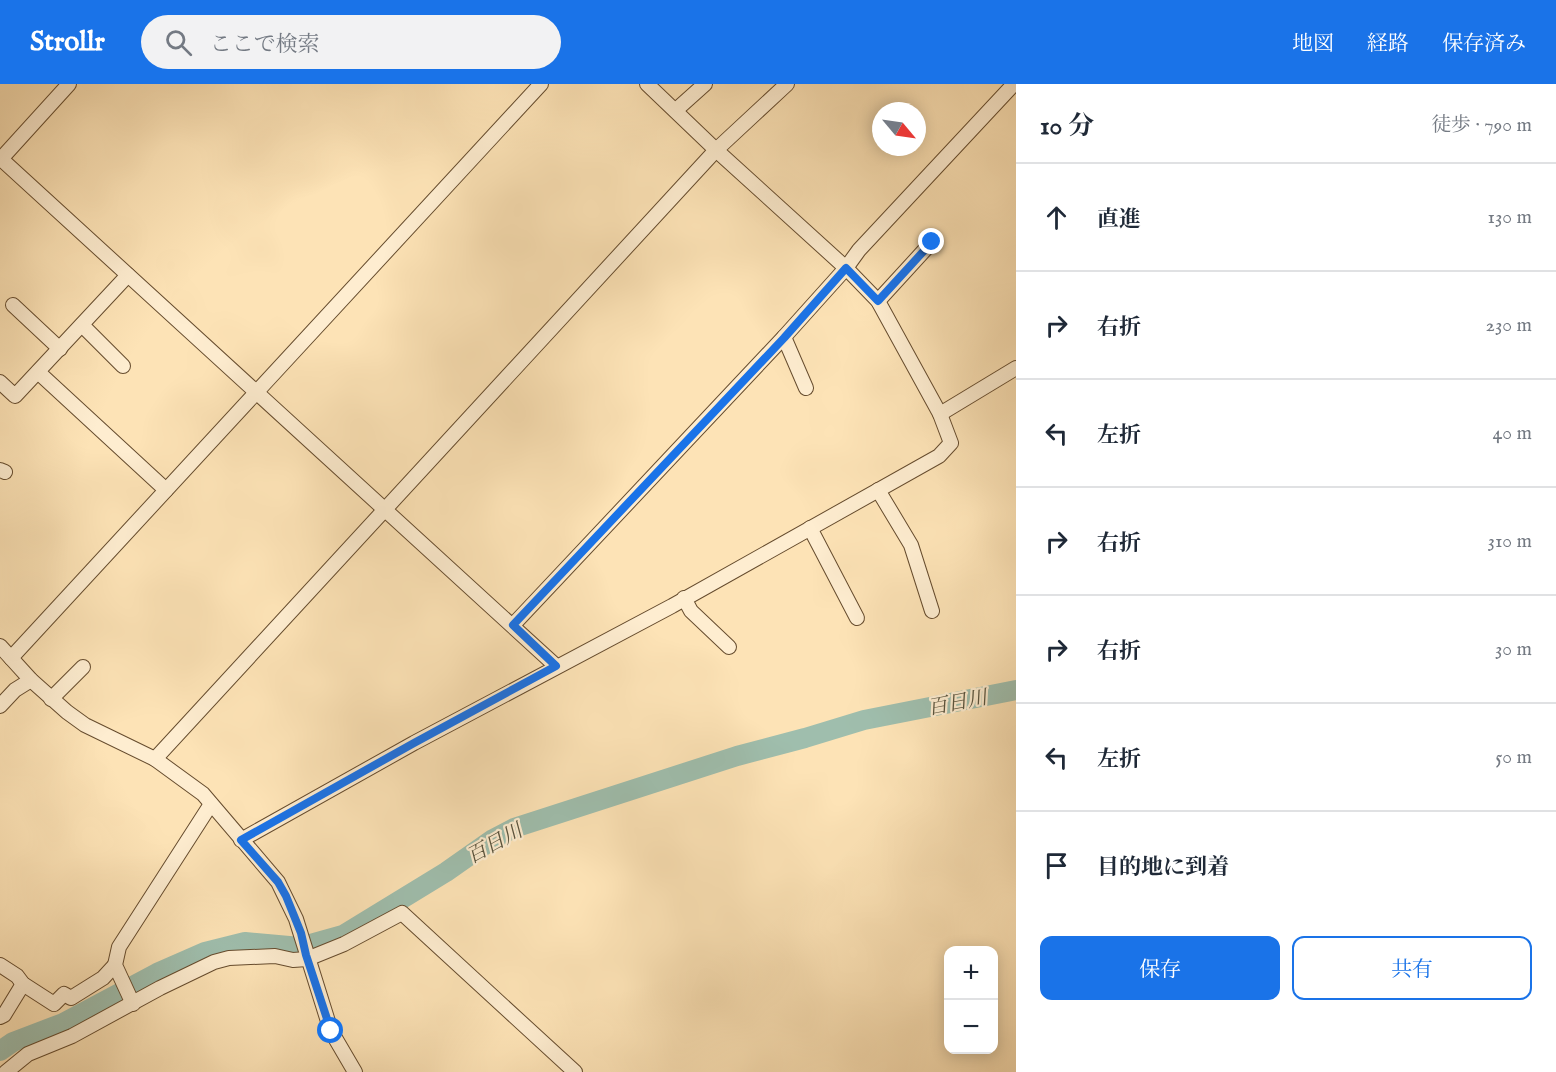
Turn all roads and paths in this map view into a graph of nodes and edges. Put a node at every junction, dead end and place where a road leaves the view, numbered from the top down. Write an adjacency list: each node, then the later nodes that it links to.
1 (69, 84): 9 (street)
2 (541, 84): 23 (street)
3 (705, 84): 7 (street)
4 (787, 84): 8 (street)
5 (1014, 84): 11 (street)
6 (650, 85): 7 (street)
7 (676, 110): 8 (street)
8 (716, 150): 11 (street); 27 (street)
9 (0, 159): 12 (street)
10 (932, 242): 13 (street)
11 (846, 268): 13 (street); 16 (street)
12 (128, 275): 15 (street); 23 (street)
13 (878, 301): 24 (street)
14 (13, 305): 17 (street)
15 (82, 325): 17 (street); 18 (street)
16 (784, 338): 22 (street); 32 (street)
17 (60, 349): 20 (street)
18 (123, 366)
19 (1016, 368): 24 (street)
20 (38, 372): 21 (street); 25 (street)
21 (0, 382)
22 (806, 388)
23 (256, 393): 25 (street); 27 (street)
24 (940, 414): 26 (street)
25 (166, 490): 35 (street)
26 (878, 490): 28 (street); 30 (street)
27 (384, 508): 32 (street); 41 (street)
28 (810, 528): 29 (street); 31 (street)
29 (684, 598): 34 (street); 36 (street)
30 (932, 611)
31 (857, 618)
32 (513, 625): 36 (street)
33 (0, 646): 35 (street)
34 (729, 647)
35 (11, 658): 38 (street)
36 (556, 666): 43 (street)
37 (82, 667): 39 (street)
38 (31, 680): 39 (street); 40 (street)
39 (51, 699): 41 (street)
40 (0, 706)
41 (155, 759): 42 (street)
42 (211, 804): 43 (street); 46 (street)
43 (241, 840): 44 (street)
44 (306, 957): 48 (street); 50 (street); 52 (street)
45 (0, 965): 47 (street)
46 (115, 965): 47 (street); 48 (street)
47 (22, 984): 49 (street)
48 (133, 1004): 51 (street)
49 (0, 1017)
50 (348, 1069)
51 (6, 1072)
52 (575, 1072)

